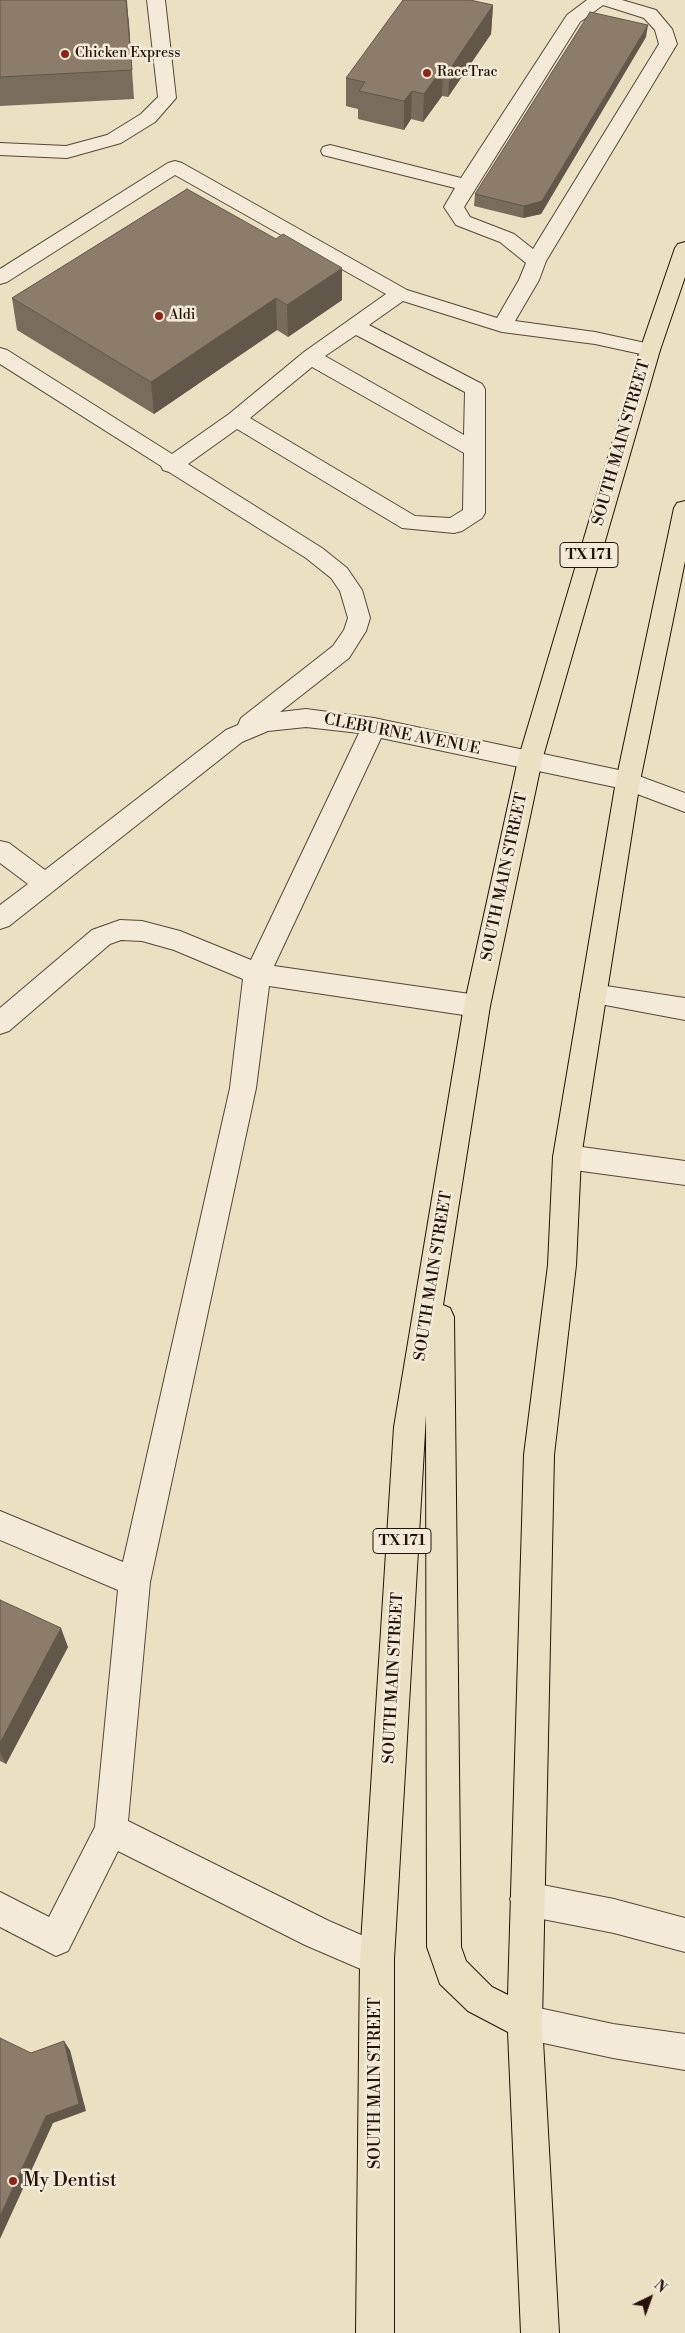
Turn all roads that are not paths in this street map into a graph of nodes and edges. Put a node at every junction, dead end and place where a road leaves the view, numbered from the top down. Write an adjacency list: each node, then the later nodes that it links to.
1 (156, 0): 4 (street)
2 (599, 0): 6 (street)
3 (604, 0): 8 (street)
4 (0, 149)
5 (330, 151): 6 (street)
6 (466, 185): 8 (street)
7 (685, 248): 13 (main road, SOUTH MAIN STREET / TX 171)
8 (536, 261): 12 (street)
9 (0, 278): 10 (street)
10 (400, 294): 11 (street); 12 (street)
11 (355, 326): 15 (street); 17 (street)
12 (502, 326): 13 (street)
13 (650, 350): 22 (main road, SOUTH MAIN STREET / TX 171)
14 (0, 355): 18 (street)
15 (311, 357): 16 (street); 17 (street)
16 (236, 418): 17 (street); 18 (street)
17 (474, 450)
18 (171, 465): 21 (street)
19 (683, 518): 23 (main road)
20 (374, 727): 21 (street, CLEBURNE AVENUE); 22 (street, CLEBURNE AVENUE); 28 (street)
21 (234, 736): 26 (street, CLEBURNE AVENUE)
22 (530, 760): 23 (street, CLEBURNE AVENUE); 30 (main road, SOUTH MAIN STREET / TX 171)
23 (628, 781): 24 (street, CLEBURNE AVENUE); 29 (main road)
24 (685, 803)
25 (0, 850): 26 (street)
26 (45, 883): 27 (street, CLEBURNE AVENUE)
27 (0, 919)
28 (257, 974): 30 (street); 32 (street); 37 (street)
29 (593, 994): 31 (street); 33 (main road)
30 (477, 1006): 35 (main road, SOUTH MAIN STREET / TX 171)
31 (685, 1009)
32 (0, 1023)
33 (567, 1157): 34 (street); 39 (main road)
34 (685, 1173)
35 (440, 1240): 42 (main road, SOUTH MAIN STREET / TX 171); 43 (main road)
36 (0, 1526): 37 (street)
37 (134, 1582): 38 (street)
38 (111, 1830): 40 (street); 42 (street)
39 (528, 1898): 41 (street); 43 (main road)
40 (0, 1909)
41 (685, 1935)
42 (377, 1959): 45 (main road, SOUTH MAIN STREET / TX 171)
43 (525, 2022): 44 (street); 46 (main road)
44 (685, 2052)
45 (374, 2333)
46 (540, 2333)

